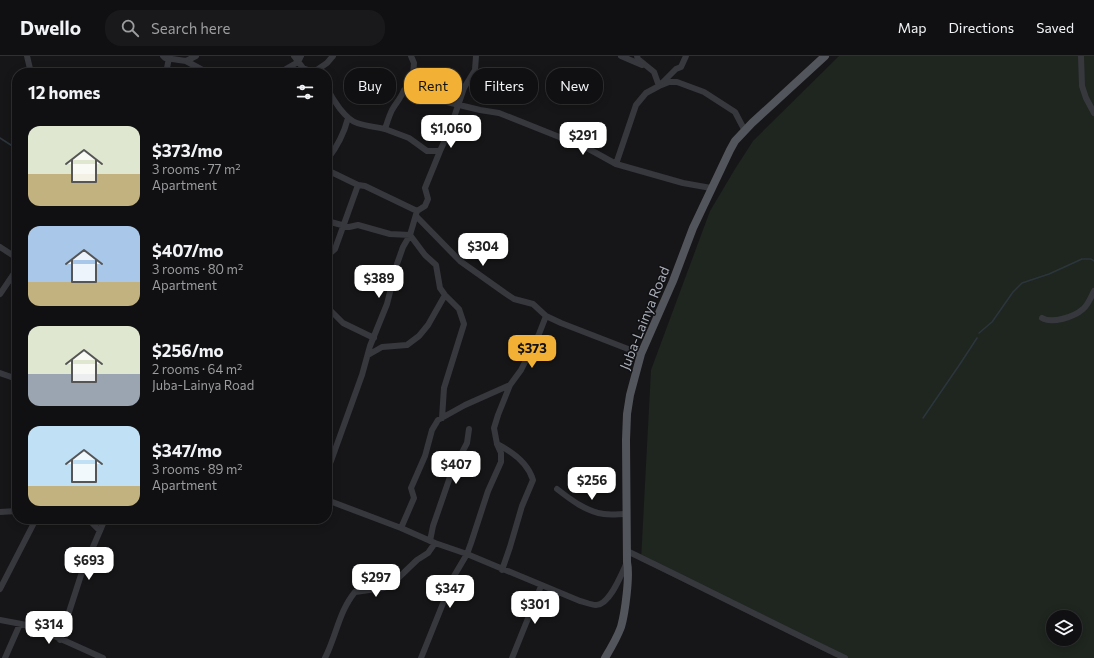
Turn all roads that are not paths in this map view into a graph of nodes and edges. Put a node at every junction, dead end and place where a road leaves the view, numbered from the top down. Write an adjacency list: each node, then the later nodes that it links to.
1 (27, 56): 16 (street)
2 (162, 56): 13 (street)
3 (196, 56): 15 (street)
4 (294, 56): 14 (street)
5 (333, 56): 20 (street)
6 (411, 56): 21 (street)
7 (476, 56): 25 (street)
8 (621, 56): 22 (street)
9 (637, 56): 22 (street)
10 (686, 56): 23 (street)
11 (824, 56): 31 (main road, Juba-Lainya Road)
12 (1081, 56): 28 (street)
13 (169, 58): 15 (street); 17 (street)
14 (300, 59): 19 (street)
15 (186, 61): 18 (street)
16 (30, 68)
17 (167, 68)
18 (199, 68)
19 (287, 68)
20 (322, 68)
21 (414, 68)
22 (648, 68): 23 (street)
23 (659, 86): 31 (street); 34 (street)
24 (404, 90): 30 (street)
25 (462, 94)
26 (332, 98): 29 (street)
27 (459, 104): 32 (street); 34 (street)
28 (1094, 113)
29 (348, 118): 30 (street); 33 (street)
30 (385, 129): 32 (street)
31 (745, 130): 37 (main road, Juba-Lainya Road)
32 (440, 151): 38 (street)
33 (332, 154)
34 (616, 164): 37 (street)
35 (332, 172): 36 (street)
36 (358, 185): 38 (street); 40 (street)
37 (711, 188): 53 (main road, Juba-Lainya Road)
38 (417, 214): 41 (street); 50 (street)
39 (332, 223): 40 (street)
40 (343, 226): 41 (street); 43 (street)
41 (410, 235): 48 (street); 52 (street)
42 (0, 247): 44 (street)
43 (332, 251)
44 (12, 255)
45 (12, 276): 47 (street)
46 (1094, 291): 51 (street)
47 (0, 294)
48 (445, 295): 54 (street); 58 (street)
49 (332, 312): 52 (street)
50 (546, 316): 53 (street); 57 (street)
51 (1042, 318)
52 (374, 338): 54 (street)
53 (642, 354): 66 (main road, Juba-Lainya Road)
54 (368, 355): 61 (street)
55 (0, 373): 56 (street)
56 (12, 377)
57 (510, 385): 58 (street); 60 (street)
58 (442, 418): 70 (street)
59 (469, 429): 72 (street)
60 (497, 444): 74 (street); 76 (street)
61 (332, 458)
62 (557, 489): 66 (street)
63 (332, 502): 70 (street)
64 (12, 511): 65 (street)
65 (0, 512)
66 (626, 514): 73 (main road, Juba-Lainya Road)
67 (33, 524): 78 (street)
68 (93, 524): 71 (street)
69 (103, 524): 71 (street)
70 (401, 528): 72 (street)
71 (100, 531): 81 (street)
72 (433, 542): 74 (street); 84 (street)
73 (627, 551): 75 (main road, Juba-Lainya Road); 88 (street)
74 (466, 554): 76 (street); 85 (street)
75 (627, 562): 77 (street); 87 (main road, Juba-Lainya Road)
76 (502, 570): 77 (street)
77 (541, 586): 86 (street)
78 (0, 589)
79 (0, 620): 80 (street)
80 (20, 624): 81 (street); 82 (street)
81 (60, 640): 83 (street)
82 (5, 658)
83 (103, 658)
84 (324, 658)
85 (421, 658)
86 (512, 658)
87 (605, 658)
88 (845, 658)

